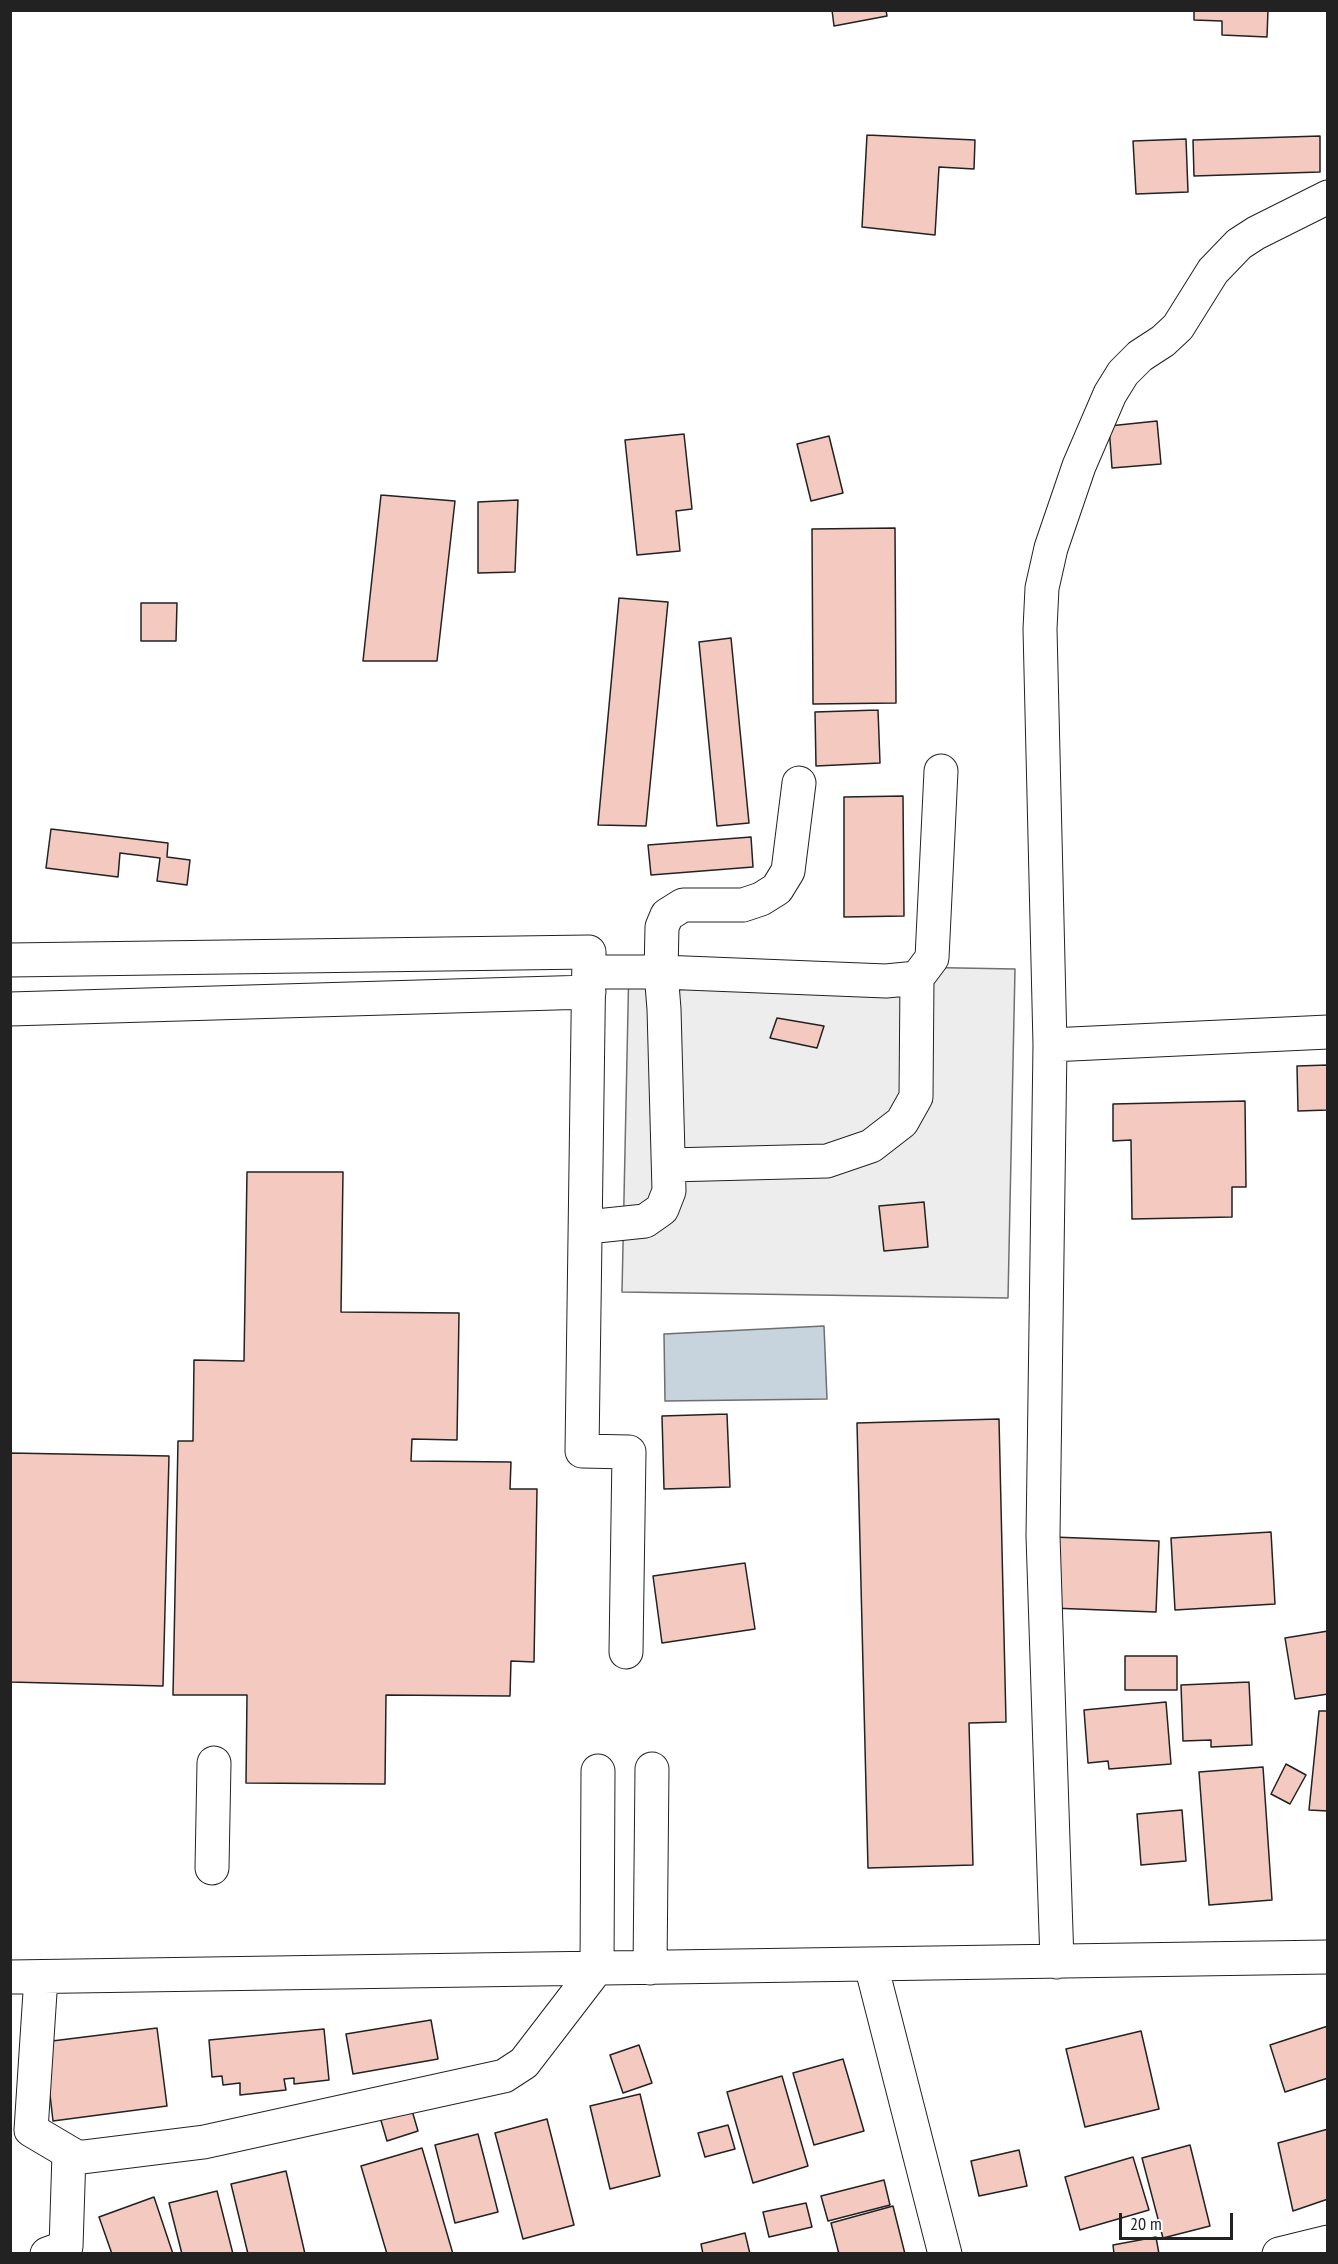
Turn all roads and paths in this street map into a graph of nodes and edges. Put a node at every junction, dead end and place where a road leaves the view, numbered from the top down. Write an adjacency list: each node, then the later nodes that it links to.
1 (1328, 197): 10 (street)
2 (941, 771): 7 (street)
3 (799, 783): 6 (street)
4 (10, 960): 5 (street)
5 (589, 972): 6 (street); 8 (street); 12 (street)
6 (661, 972): 7 (street); 11 (street)
7 (917, 978): 11 (street)
8 (10, 1009)
9 (1328, 1032): 10 (street)
10 (1050, 1045): 19 (street)
11 (669, 1165): 12 (street)
12 (586, 1227): 13 (street)
13 (626, 1652)
14 (214, 1763): 17 (street)
15 (652, 1769): 22 (street)
16 (598, 1771): 21 (street)
17 (212, 1869)
18 (1328, 1957): 19 (street)
19 (1057, 1962): 20 (street)
20 (871, 1965): 22 (street); 27 (street)
21 (597, 1968): 22 (street); 23 (street); 24 (street)
22 (650, 1968)
23 (26, 1977): 24 (street)
24 (69, 2154): 26 (street)
25 (1328, 2242): 28 (street)
26 (47, 2253)
27 (945, 2253)
28 (1279, 2253)

